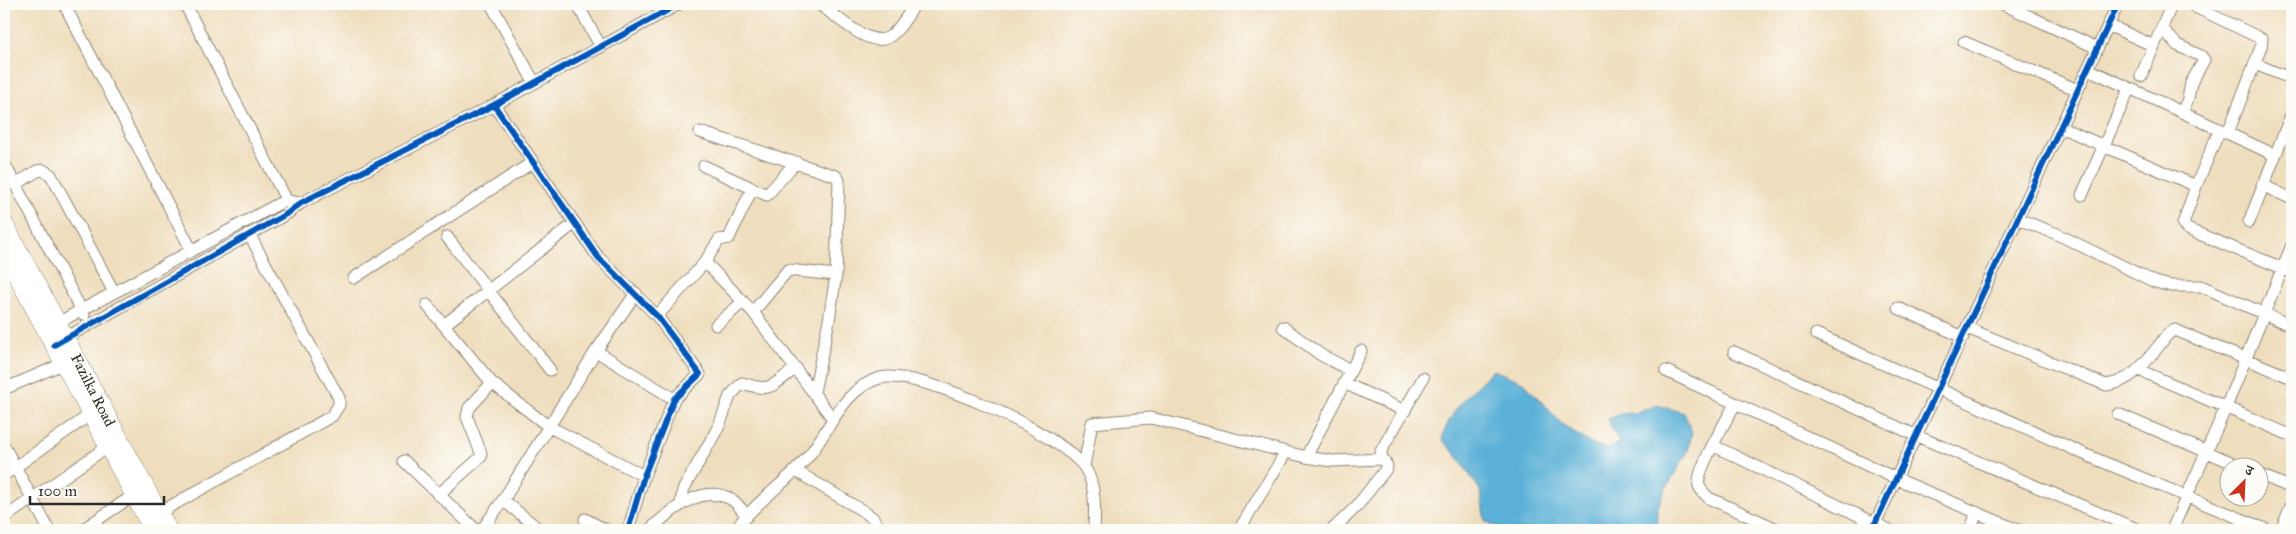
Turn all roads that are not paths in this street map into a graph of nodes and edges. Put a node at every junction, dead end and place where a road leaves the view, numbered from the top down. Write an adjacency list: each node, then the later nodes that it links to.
1 (64, 4): 52 (street)
2 (185, 4): 43 (street)
3 (491, 4): 22 (street)
4 (577, 4): 16 (street)
5 (679, 4): 16 (street)
6 (819, 4): 7 (street)
7 (915, 4)
8 (2003, 4): 17 (street)
9 (2117, 4): 12 (street)
10 (2172, 4): 13 (street)
11 (2189, 4): 18 (street)
12 (2108, 26): 15 (street); 17 (street)
13 (2162, 28): 15 (street); 26 (street)
14 (1964, 42): 24 (street)
15 (2154, 46): 20 (street)
16 (601, 47): 22 (street)
17 (2097, 48): 19 (street)
18 (2255, 64): 21 (street); 29 (street)
19 (2088, 69): 23 (street); 24 (street)
20 (2141, 76)
21 (2292, 79)
22 (534, 82): 25 (street)
23 (2129, 89): 26 (street); 31 (street)
24 (2078, 90): 28 (street)
25 (494, 105): 33 (street); 44 (street)
26 (2182, 112): 29 (street)
27 (2292, 113): 32 (street)
28 (2060, 127): 31 (street); 45 (street)
29 (2224, 131): 32 (street); 39 (street)
30 (700, 132): 34 (street)
31 (2103, 144): 39 (street); 41 (street)
32 (2275, 154): 38 (street)
33 (533, 162): 47 (street); 57 (street)
34 (796, 162): 40 (street); 56 (street)
35 (4, 163): 37 (street)
36 (704, 166): 40 (street)
37 (16, 185): 59 (street); 64 (street)
38 (2262, 185): 42 (street); 46 (street)
39 (2196, 186): 55 (street)
40 (752, 190): 54 (street)
41 (2082, 195)
42 (2292, 199)
43 (287, 201): 44 (street); 52 (street)
44 (300, 203): 49 (street)
45 (2018, 219): 66 (street); 73 (street)
46 (2249, 222)
47 (575, 223): 58 (street); 60 (street)
48 (4, 224): 74 (highway, Fazilka Road)
49 (249, 234): 70 (street); 132 (street)
50 (447, 237): 58 (street)
51 (2292, 245): 55 (street)
52 (191, 249): 59 (street)
53 (4, 251): 74 (highway, Fazilka Road)
54 (705, 262): 61 (street); 67 (street)
55 (2288, 270): 66 (street)
56 (836, 275): 65 (street); 92 (street)
57 (354, 278)
58 (488, 290): 69 (street); 82 (street)
59 (114, 292): 64 (street)
60 (636, 293): 67 (street); 76 (street)
61 (743, 302): 65 (street); 68 (street)
62 (427, 305): 69 (street)
63 (1898, 308): 73 (street)
64 (81, 310): 70 (street); 74 (street)
65 (753, 312): 81 (street)
66 (2264, 314): 71 (street); 79 (street)
67 (657, 316): 93 (street)
68 (716, 324)
69 (444, 325): 88 (street)
70 (89, 326): 74 (street)
71 (2292, 326)
72 (1284, 327): 83 (street)
73 (1965, 332): 84 (street); 91 (street)
74 (56, 334): 80 (highway, Fazilka Road); 132 (highway, Fazilka Road)
75 (1816, 334): 91 (street)
76 (596, 351): 93 (street); 100 (street)
77 (1361, 351): 83 (street)
78 (1734, 352): 101 (street)
79 (2246, 359): 84 (street); 87 (street); 95 (street)
80 (65, 363): 90 (street); 97 (highway, Fazilka Road)
81 (796, 368): 92 (street); 125 (street)
82 (550, 370)
83 (1350, 370): 89 (street)
84 (2139, 370): 95 (street)
85 (1666, 371): 94 (street)
86 (1423, 378): 96 (street)
87 (2292, 378)
88 (492, 382): 100 (street); 121 (street)
89 (1344, 383): 96 (street); 108 (street)
90 (4, 389)
91 (1938, 390): 101 (street); 122 (street)
92 (814, 392): 99 (street)
93 (674, 398): 116 (street)
94 (1736, 404): 105 (street); 118 (street)
95 (2226, 407): 102 (street); 107 (street)
96 (1405, 411): 110 (street)
97 (91, 414): 104 (highway, Fazilka Road); 112 (street)
98 (2118, 414): 107 (street)
99 (833, 418): 113 (street); 114 (street)
100 (548, 426): 116 (street); 124 (street)
101 (1917, 436): 118 (street); 151 (street)
102 (2292, 436)
103 (4, 446): 112 (street)
104 (107, 446): 120 (highway, Fazilka Road); 123 (street)
105 (1714, 446): 133 (street); 147 (street)
106 (1286, 452): 108 (street); 113 (street); 145 (street)
107 (2206, 452): 109 (street); 122 (street)
108 (1306, 457): 110 (street)
109 (2218, 457)
110 (1382, 459): 146 (street)
111 (404, 460): 121 (street)
112 (15, 466): 115 (street); 123 (street)
113 (1084, 466): 144 (street)
114 (796, 471): 128 (street); 143 (street)
115 (4, 474)
116 (644, 476): 141 (street)
117 (2268, 478): 119 (street)
118 (1897, 479): 127 (street); 133 (street)
119 (2292, 488)
120 (134, 495): 132 (highway, Fazilka Road); 136 (street)
121 (438, 495): 137 (street)
122 (2186, 497): 152 (street); 153 (street)
123 (32, 498): 129 (street); 135 (street)
124 (503, 500): 138 (street); 139 (street)
125 (681, 504): 128 (street); 142 (street)
126 (2292, 504): 131 (street)
127 (1977, 513): 149 (street); 150 (street)
128 (747, 516): 134 (street)
129 (4, 518)
130 (585, 520): 140 (street)
131 (2286, 524)
132 (156, 525)
133 (1874, 527): 148 (street)
134 (739, 529)
135 (49, 530)
136 (82, 530)
137 (476, 530)
138 (482, 530)
139 (540, 530)
140 (606, 530)
141 (628, 530)
142 (649, 530)
143 (880, 530)
144 (1094, 530)
145 (1239, 530)
146 (1332, 530)
147 (1779, 530)
148 (1889, 530)
149 (1970, 530)
150 (2018, 530)
151 (2139, 530)
152 (2172, 530)
153 (2268, 530)

